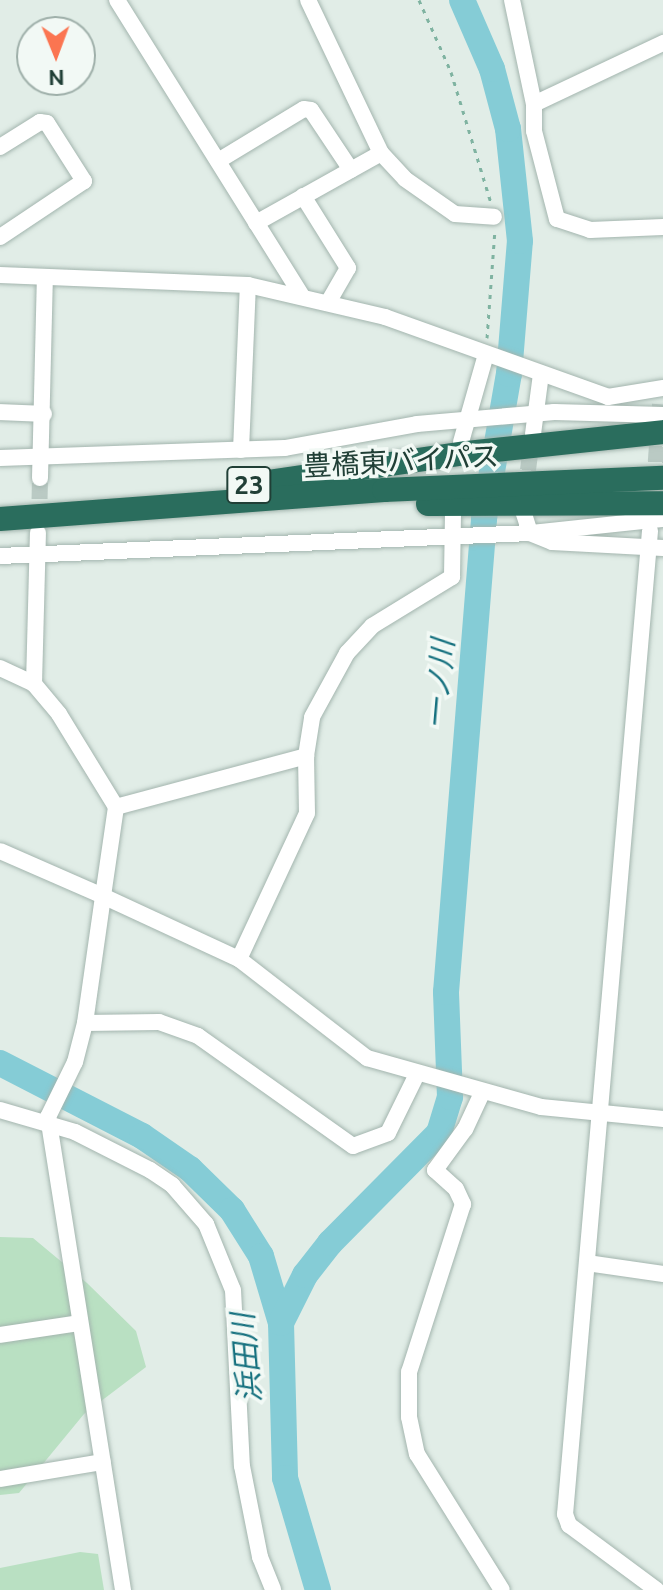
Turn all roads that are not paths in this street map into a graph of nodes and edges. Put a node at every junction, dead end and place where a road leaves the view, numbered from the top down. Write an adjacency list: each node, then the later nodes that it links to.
1 (117, 0): 8 (street)
2 (308, 0): 7 (street)
3 (512, 0): 5 (street)
4 (663, 43): 5 (street)
5 (534, 104): 13 (street)
6 (0, 147): 14 (street)
7 (381, 153): 9 (street); 11 (street)
8 (218, 161): 9 (street); 12 (street)
9 (351, 170): 10 (street)
10 (303, 196): 12 (street); 19 (street)
11 (494, 217)
12 (256, 223): 18 (street)
13 (663, 227)
14 (0, 237)
15 (2, 271): 16 (street)
16 (45, 280): 17 (street); 24 (street)
17 (248, 285): 18 (street); 30 (street)
18 (301, 294): 19 (street)
19 (329, 301): 20 (street)
20 (486, 354): 21 (street); 26 (street)
21 (538, 372): 22 (street); 25 (street)
22 (662, 399): 25 (street)
23 (0, 412): 24 (street)
24 (44, 414): 31 (street)
25 (533, 414): 26 (street); 28 (street)
26 (470, 418): 29 (street); 30 (street)
27 (663, 432): 28 (highway, 23)
28 (528, 440): 29 (highway, 23)
29 (464, 448): 40 (highway, 23)
30 (241, 450): 31 (street)
31 (40, 456): 32 (street); 33 (street)
32 (0, 458)
33 (40, 478)
34 (663, 478): 35 (highway, 豊橋東バイパス / 23)
35 (519, 500): 36 (highway, 23); 37 (highway, 23); 42 (street)
36 (458, 501): 40 (highway, 豊橋東バイパス / 23); 43 (street)
37 (663, 503)
38 (0, 519): 40 (highway, 豊橋東バイパス / 23)
39 (663, 519): 42 (street)
40 (35, 525): 45 (street)
41 (650, 531): 44 (street)
42 (530, 533): 43 (street); 44 (street)
43 (457, 535): 45 (street); 49 (street)
44 (656, 548): 58 (street)
45 (37, 555): 46 (street); 48 (street)
46 (0, 556)
47 (0, 668): 48 (street)
48 (34, 684): 50 (street)
49 (306, 756): 50 (street); 53 (street)
50 (116, 807): 52 (street)
51 (0, 851): 52 (street)
52 (103, 896): 53 (street); 54 (street)
53 (239, 959): 55 (street)
54 (85, 1023): 55 (street); 60 (street)
55 (423, 1076): 56 (street)
56 (480, 1092): 58 (street); 69 (street)
57 (0, 1110): 60 (street)
58 (600, 1114): 59 (street); 61 (street)
59 (663, 1119)
60 (48, 1122): 63 (street); 68 (street)
61 (587, 1263): 62 (street); 70 (street)
62 (663, 1274)
63 (79, 1323): 64 (street); 65 (street)
64 (0, 1335)
65 (103, 1462): 66 (street); 67 (street)
66 (0, 1479)
67 (123, 1590)
68 (273, 1590)
69 (502, 1590)
70 (657, 1590)

